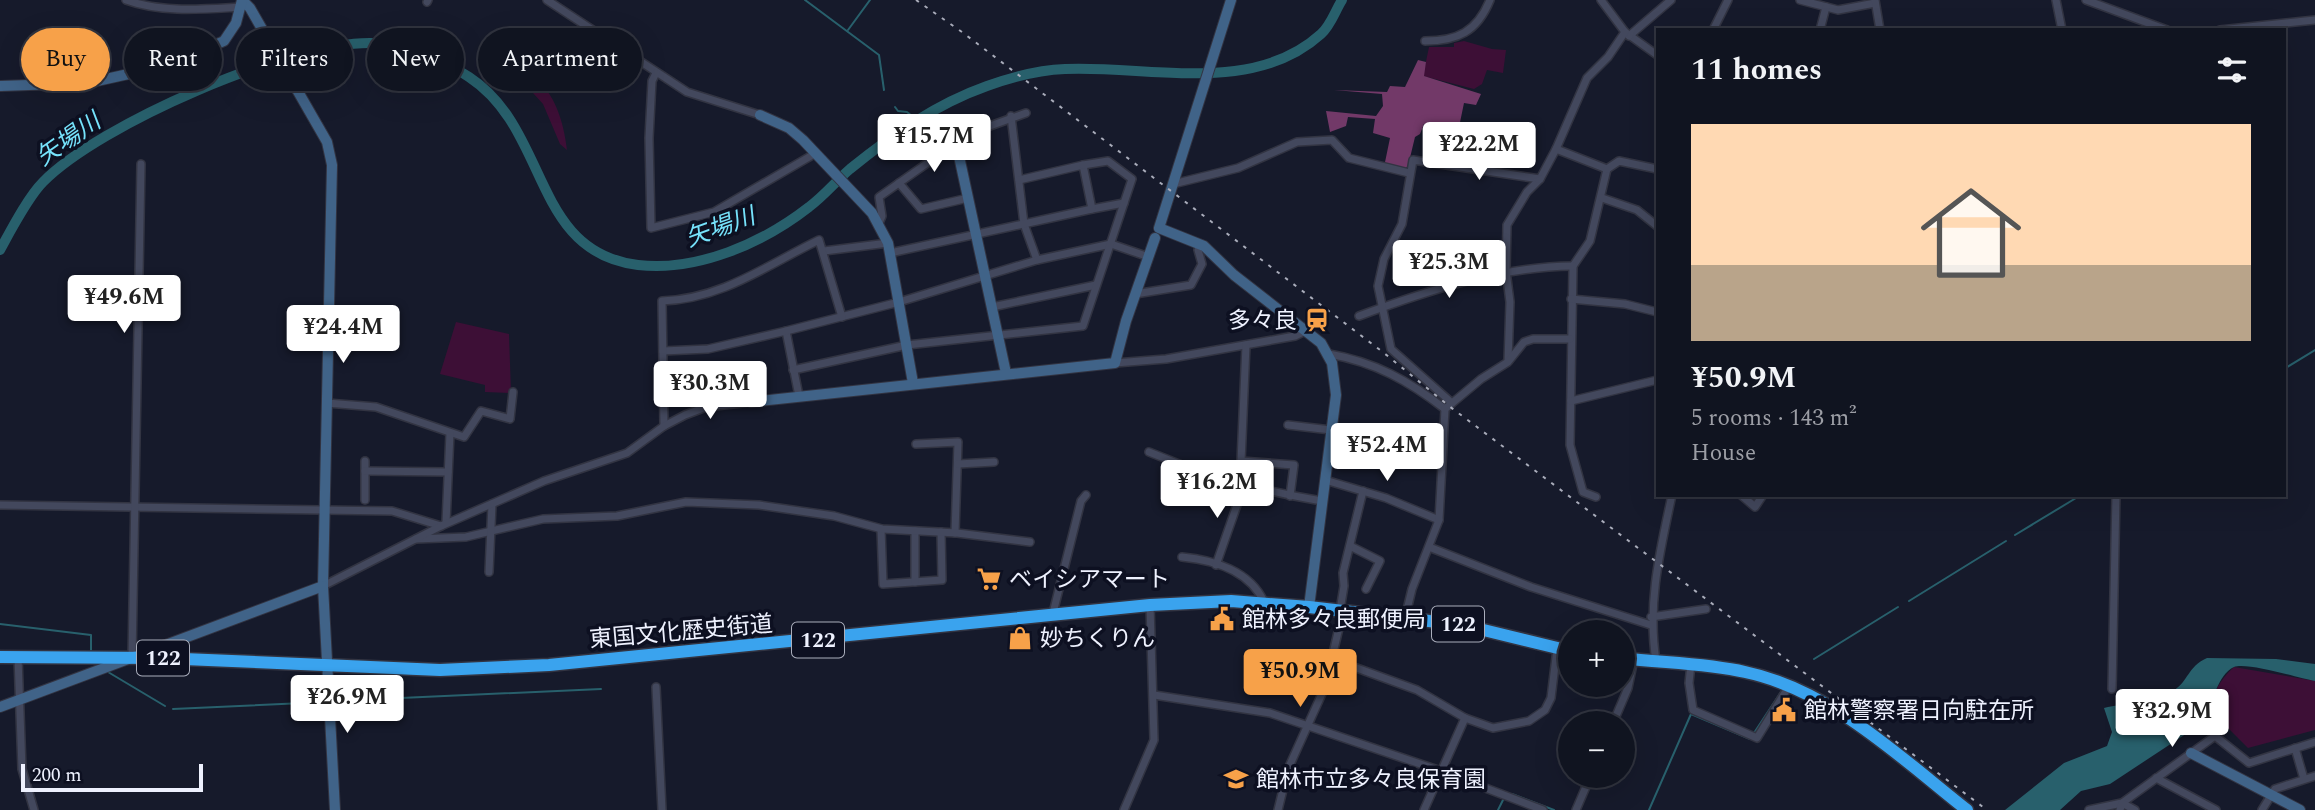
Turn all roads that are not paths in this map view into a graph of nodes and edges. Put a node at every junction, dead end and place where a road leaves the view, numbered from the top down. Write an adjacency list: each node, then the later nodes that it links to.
1 (126, 0): 12 (street)
2 (547, 0): 24 (street)
3 (1231, 0): 40 (street)
4 (1490, 0): 22 (street)
5 (1601, 0): 21 (street)
6 (1671, 0): 21 (street)
7 (1727, 0): 15 (street)
8 (1800, 0): 13 (street)
9 (2056, 0): 18 (street)
10 (2086, 0): 19 (street)
11 (1875, 1): 13 (street); 17 (street)
12 (242, 2): 25 (street); 86 (street)
13 (1826, 7): 16 (street)
14 (2315, 20): 20 (street)
15 (1714, 28)
16 (1821, 28)
17 (1880, 28)
18 (2062, 28)
19 (2162, 28)
20 (2239, 28)
21 (1627, 34): 23 (street); 30 (street)
22 (1425, 41)
23 (1656, 54)
24 (656, 73): 27 (street); 31 (street)
25 (0, 86)
26 (1026, 113): 28 (street)
27 (760, 115): 31 (street)
28 (1012, 116): 29 (street); 38 (street)
29 (957, 145): 39 (street); 41 (street)
30 (1556, 149): 34 (street); 37 (street)
31 (818, 155): 45 (street)
32 (141, 164): 115 (street)
33 (1083, 165): 38 (street); 43 (street); 44 (street)
34 (1607, 169): 35 (street); 42 (street)
35 (1656, 169)
36 (1409, 173): 37 (street); 40 (street); 63 (street)
37 (1540, 179): 57 (street)
38 (1019, 180): 46 (street)
39 (898, 183): 41 (street); 45 (street)
40 (1173, 184): 51 (street)
41 (968, 198): 48 (street)
42 (1602, 198): 47 (street); 56 (street)
43 (1124, 203): 44 (street); 50 (street)
44 (1092, 209): 46 (street)
45 (879, 223): 52 (street)
46 (1024, 223): 48 (street); 55 (street)
47 (1656, 225)
48 (976, 235): 52 (street); 58 (street)
49 (1155, 238): 54 (street)
50 (1111, 244): 54 (street); 55 (street); 59 (street)
51 (1201, 244): 60 (street); 69 (street)
52 (889, 248): 53 (street); 62 (street)
53 (824, 251): 67 (street); 74 (street)
54 (1149, 257): 60 (street)
55 (1037, 260): 58 (street)
56 (1573, 266): 57 (street); 61 (street)
57 (1506, 271): 63 (street); 76 (street)
58 (985, 277): 62 (street); 64 (street)
59 (1096, 285): 64 (street); 70 (street)
60 (1135, 294): 77 (street)
61 (1571, 299): 65 (street); 71 (street)
62 (899, 302): 67 (street); 72 (street)
63 (1385, 306): 66 (street); 87 (street)
64 (992, 307): 70 (street)
65 (1656, 312)
66 (1360, 316)
67 (842, 317): 68 (street)
68 (786, 331): 74 (street); 78 (street)
69 (1305, 331): 73 (street); 75 (street)
70 (998, 336): 72 (street); 79 (street)
71 (1570, 339): 76 (street); 85 (street)
72 (906, 345): 78 (street); 81 (street)
73 (1246, 345): 77 (street); 96 (street)
74 (663, 351): 90 (street)
75 (1329, 354): 88 (street); 91 (street)
76 (1508, 362): 87 (street)
77 (1115, 363): 79 (street)
78 (793, 370): 83 (street)
79 (1006, 373): 81 (street)
80 (1656, 380): 85 (street)
81 (913, 383): 83 (street)
82 (513, 392): 92 (street)
83 (799, 396): 84 (street)
84 (751, 401): 90 (street)
85 (1572, 401): 106 (street)
86 (327, 403): 92 (street); 116 (street)
87 (1452, 403): 88 (street)
88 (1445, 409): 117 (street)
89 (1288, 425): 91 (street)
90 (664, 426): 113 (street)
91 (1331, 430): 101 (street)
92 (450, 433): 100 (street)
93 (916, 444): 98 (street)
94 (1149, 452): 102 (street)
95 (365, 461): 99 (street)
96 (1241, 461): 102 (street); 105 (street)
97 (994, 462): 98 (street)
98 (958, 464): 123 (street)
99 (365, 471): 100 (street); 111 (street)
100 (449, 472): 118 (street)
101 (1325, 480): 103 (street); 112 (street)
102 (1242, 485): 105 (street); 129 (street)
103 (1363, 491): 117 (street); 126 (street)
104 (1086, 495): 139 (street)
105 (1290, 496): 112 (street)
106 (1596, 497)
107 (1672, 497): 141 (street)
108 (1743, 497): 109 (street)
109 (1762, 497)
110 (2116, 497): 154 (street)
111 (365, 500)
112 (1322, 500): 136 (street)
113 (492, 504): 118 (street); 120 (street)
114 (0, 505): 115 (street)
115 (135, 507): 116 (street); 145 (street)
116 (325, 510): 118 (street); 132 (street)
117 (1439, 520): 127 (street)
118 (444, 524): 124 (street)
119 (881, 529): 120 (street); 121 (street); 131 (street)
120 (492, 530): 124 (street); 130 (street)
121 (915, 531): 122 (street); 131 (street)
122 (941, 532): 123 (street); 131 (street)
123 (955, 533): 125 (street)
124 (416, 539): 132 (street)
125 (1030, 542)
126 (1350, 546): 133 (street); 138 (street)
127 (1429, 547): 140 (street); 141 (street)
128 (1182, 557): 129 (street)
129 (1216, 565): 134 (street)
130 (489, 572)
131 (915, 582)
132 (323, 586): 145 (street); 150 (street)
133 (1366, 589)
134 (1264, 602): 135 (highway, 東国文化歴史街道 / 122); 136 (highway, 東国文化歴史街道 / 122)
135 (1150, 605): 139 (highway, 東国文化歴史街道 / 122); 155 (street)
136 (1309, 607): 138 (highway, 東国文化歴史街道 / 122)
137 (1706, 609): 141 (street)
138 (1341, 611): 140 (highway, 東国文化歴史街道 / 122); 146 (street)
139 (1056, 615): 150 (highway, 東国文化歴史街道 / 122)
140 (1405, 618): 142 (highway, 東国文化歴史街道 / 122)
141 (1651, 621): 148 (street)
142 (1558, 649)
143 (0, 657): 144 (highway, 東国文化歴史街道 / 122)
144 (18, 657): 145 (highway, 東国文化歴史街道 / 122); 156 (street)
145 (132, 658): 150 (highway, 東国文化歴史街道 / 122); 156 (street)
146 (1332, 659): 158 (street); 159 (street)
147 (1635, 659): 148 (highway)
148 (1656, 661): 149 (highway)
149 (1691, 664): 152 (highway); 152 (street)
150 (327, 666): 171 (street)
151 (1558, 670): 158 (street)
152 (1789, 686): 178 (highway)
153 (656, 687): 172 (street)
154 (2112, 689)
155 (1154, 695): 159 (street); 173 (street)
156 (21, 699): 157 (street); 170 (street)
157 (0, 707)
158 (1465, 719): 163 (street)
159 (1308, 727): 163 (street); 174 (street)
160 (2315, 742): 161 (street)
161 (2295, 748): 162 (street); 166 (street)
162 (2192, 753): 165 (street); 168 (street)
163 (1441, 771): 175 (street); 176 (street)
164 (2315, 776): 166 (street)
165 (2156, 778): 169 (street); 181 (street)
166 (2304, 779): 168 (street)
167 (1585, 788): 177 (street)
168 (2269, 794): 182 (street); 183 (street)
169 (2121, 806): 179 (street); 180 (street)
170 (34, 810)
171 (335, 810)
172 (662, 810)
173 (1124, 810)
174 (1278, 810)
175 (1424, 810)
176 (1543, 810)
177 (1576, 810)
178 (1967, 810)
179 (2089, 810)
180 (2135, 810)
181 (2216, 810)
182 (2262, 810)
183 (2300, 810)

